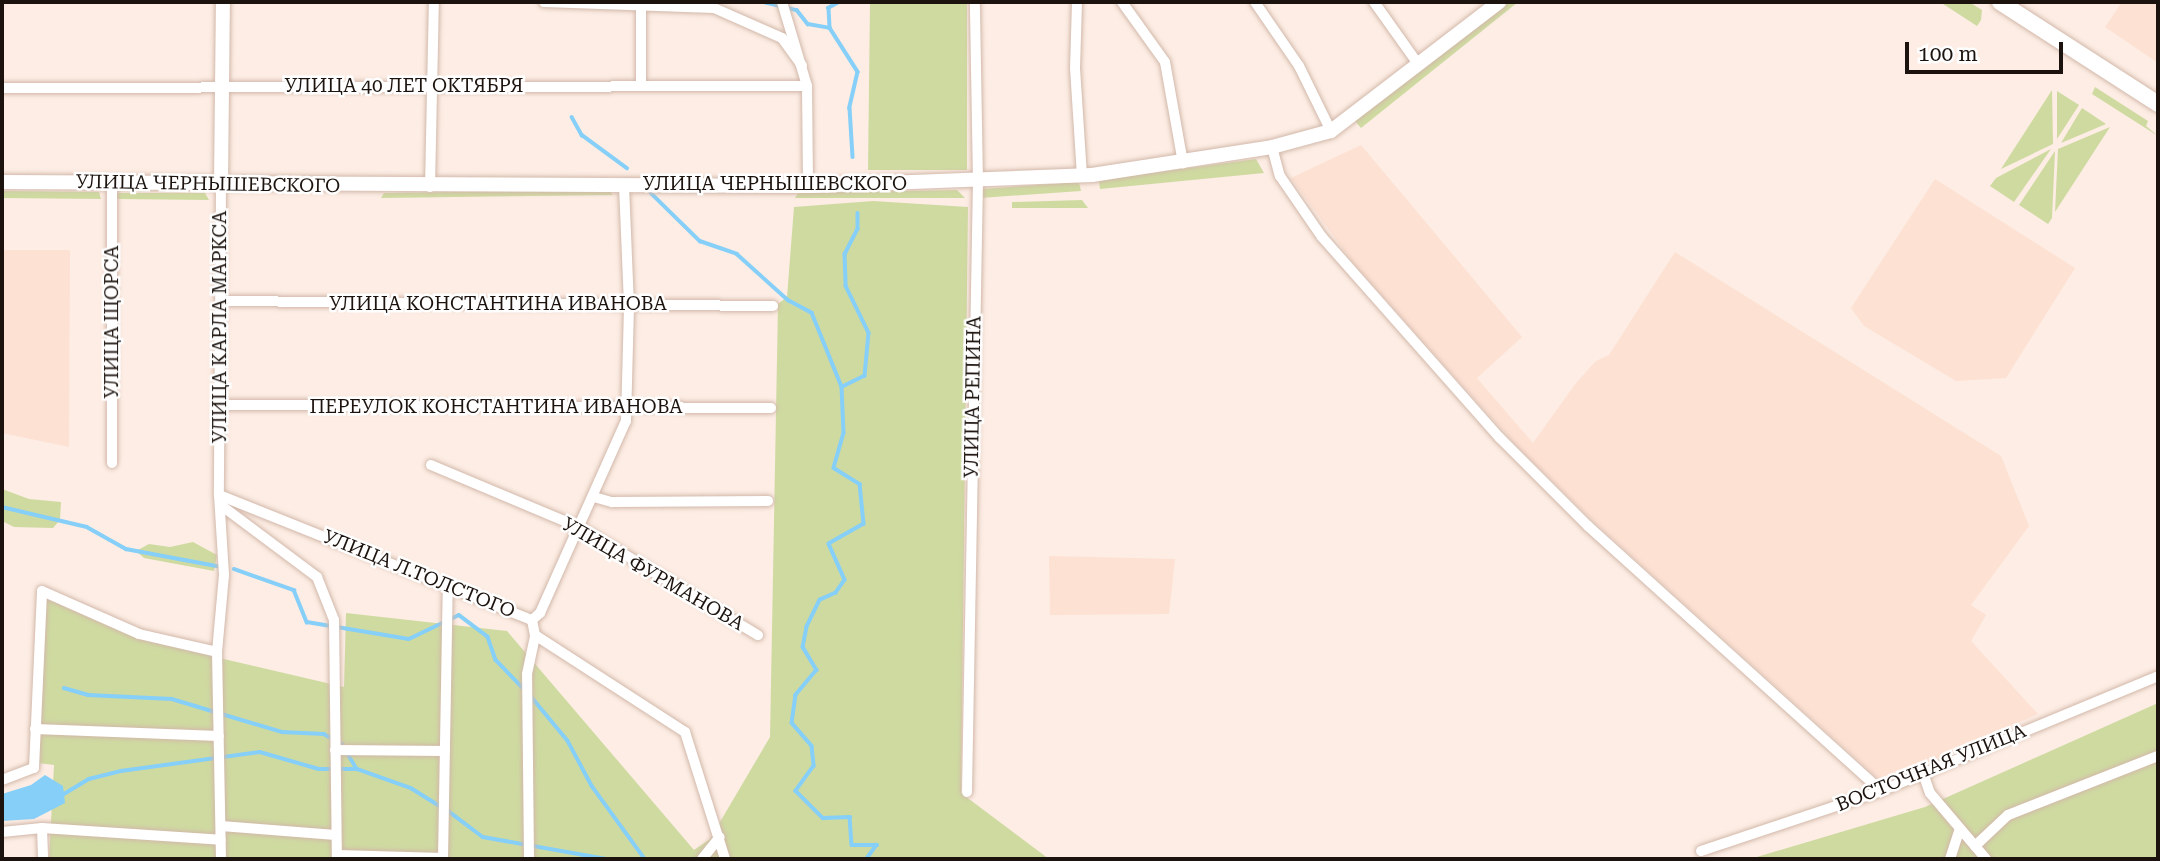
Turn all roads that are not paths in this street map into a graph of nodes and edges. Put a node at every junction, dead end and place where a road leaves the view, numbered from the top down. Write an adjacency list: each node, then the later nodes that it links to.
1 (223, 2): 20 (street, УЛИЦА КАРЛА МАРКСА)
2 (434, 2): 16 (street)
3 (544, 2): 12 (street)
4 (782, 2): 15 (street)
5 (975, 2): 28 (street, УЛИЦА РЕПИНА)
6 (1077, 2): 25 (street)
7 (1122, 2): 24 (street)
8 (1255, 2): 22 (street)
9 (1374, 2): 14 (street)
10 (1499, 2): 13 (street, УЛИЦА ЧЕРНЫШЕВСКОГО)
11 (2000, 2): 21 (main road)
12 (635, 4): 15 (street); 17 (street)
13 (1483, 7): 14 (street, УЛИЦА ЧЕРНЫШЕВСКОГО)
14 (1418, 64): 22 (street, УЛИЦА ЧЕРНЫШЕВСКОГО)
15 (802, 66): 18 (street)
16 (432, 85): 17 (street, УЛИЦА 40 ЛЕТ ОКТЯБРЯ); 20 (street, УЛИЦА 40 ЛЕТ ОКТЯБРЯ); 32 (street)
17 (641, 86): 18 (street, УЛИЦА 40 ЛЕТ ОКТЯБРЯ)
18 (807, 86): 31 (street)
19 (2, 88): 20 (street, УЛИЦА 40 ЛЕТ ОКТЯБРЯ)
20 (222, 88): 29 (street, УЛИЦА КАРЛА МАРКСА)
21 (2158, 104)
22 (1331, 131): 23 (street, УЛИЦА ЧЕРНЫШЕВСКОГО)
23 (1272, 147): 24 (street, УЛИЦА ЧЕРНЫШЕВСКОГО); 58 (street)
24 (1182, 163): 25 (street, УЛИЦА ЧЕРНЫШЕВСКОГО)
25 (1082, 176): 28 (street, УЛИЦА ЧЕРНЫШЕВСКОГО)
26 (112, 181): 27 (street, УЛИЦА ЧЕРНЫШЕВСКОГО); 29 (street, УЛИЦА ЧЕРНЫШЕВСКОГО); 39 (street, УЛИЦА ЩОРСА)
27 (2, 182)
28 (978, 182): 31 (street, УЛИЦА ЧЕРНЫШЕВСКОГО); 59 (street, УЛИЦА РЕПИНА)
29 (221, 184): 32 (street, УЛИЦА ЧЕРНЫШЕВСКОГО); 33 (street, УЛИЦА КАРЛА МАРКСА)
30 (624, 185): 31 (street, УЛИЦА ЧЕРНЫШЕВСКОГО); 32 (street, УЛИЦА ЧЕРНЫШЕВСКОГО); 34 (street)
31 (808, 186)
32 (430, 187)
33 (223, 301): 34 (street, УЛИЦА КОНСТАНТИНА ИВАНОВА); 36 (street, УЛИЦА КАРЛА МАРКСА)
34 (629, 305): 35 (street, УЛИЦА КОНСТАНТИНА ИВАНОВА); 37 (street)
35 (773, 306)
36 (220, 405): 37 (street, ПЕРЕУЛОК КОНСТАНТИНА ИВАНОВА); 42 (street, УЛИЦА КАРЛА МАРКСА)
37 (627, 408): 38 (street, ПЕРЕУЛОК КОНСТАНТИНА ИВАНОВА); 41 (street)
38 (771, 408)
39 (112, 463)
40 (431, 464): 44 (street, УЛИЦА ФУРМАНОВА)
41 (594, 497): 43 (street); 44 (street)
42 (221, 500): 45 (street, УЛИЦА Л.ТОЛСТОГО); 49 (street, УЛИЦА КАРЛА МАРКСА); 53 (street)
43 (768, 501)
44 (581, 528): 46 (street); 48 (street, УЛИЦА ФУРМАНОВА)
45 (448, 585): 46 (street, УЛИЦА Л.ТОЛСТОГО); 54 (street)
46 (532, 620): 47 (street, УЛИЦА Л.ТОЛСТОГО)
47 (535, 635): 65 (street, УЛИЦА Л.ТОЛСТОГО); 73 (street)
48 (758, 635)
49 (217, 652): 51 (street); 52 (street, УЛИЦА КАРЛА МАРКСА)
50 (2158, 676): 56 (street, ВОСТОЧНАЯ УЛИЦА)
51 (35, 729): 52 (street); 57 (street)
52 (219, 736): 60 (street, УЛИЦА КАРЛА МАРКСА)
53 (335, 750): 54 (street); 64 (street)
54 (445, 751): 72 (street)
55 (2158, 756): 67 (street)
56 (1923, 773): 58 (street, ВОСТОЧНАЯ УЛИЦА); 62 (street)
57 (2, 780)
58 (1881, 791): 68 (street, ВОСТОЧНАЯ УЛИЦА)
59 (967, 792)
60 (221, 826): 64 (street); 66 (street, УЛИЦА КАРЛА МАРКСА)
61 (42, 828): 63 (street); 66 (street); 70 (street)
62 (1960, 829): 67 (street); 76 (street)
63 (2, 832)
64 (336, 835): 69 (street)
65 (720, 838): 74 (street); 75 (street, УЛИЦА Л.ТОЛСТОГО)
66 (221, 840): 71 (street, УЛИЦА КАРЛА МАРКСА)
67 (1975, 846): 77 (street)
68 (1701, 851)
69 (337, 857): 72 (street)
70 (43, 859)
71 (221, 859)
72 (443, 859)
73 (529, 859)
74 (702, 859)
75 (725, 859)
76 (1950, 859)
77 (1986, 859)

